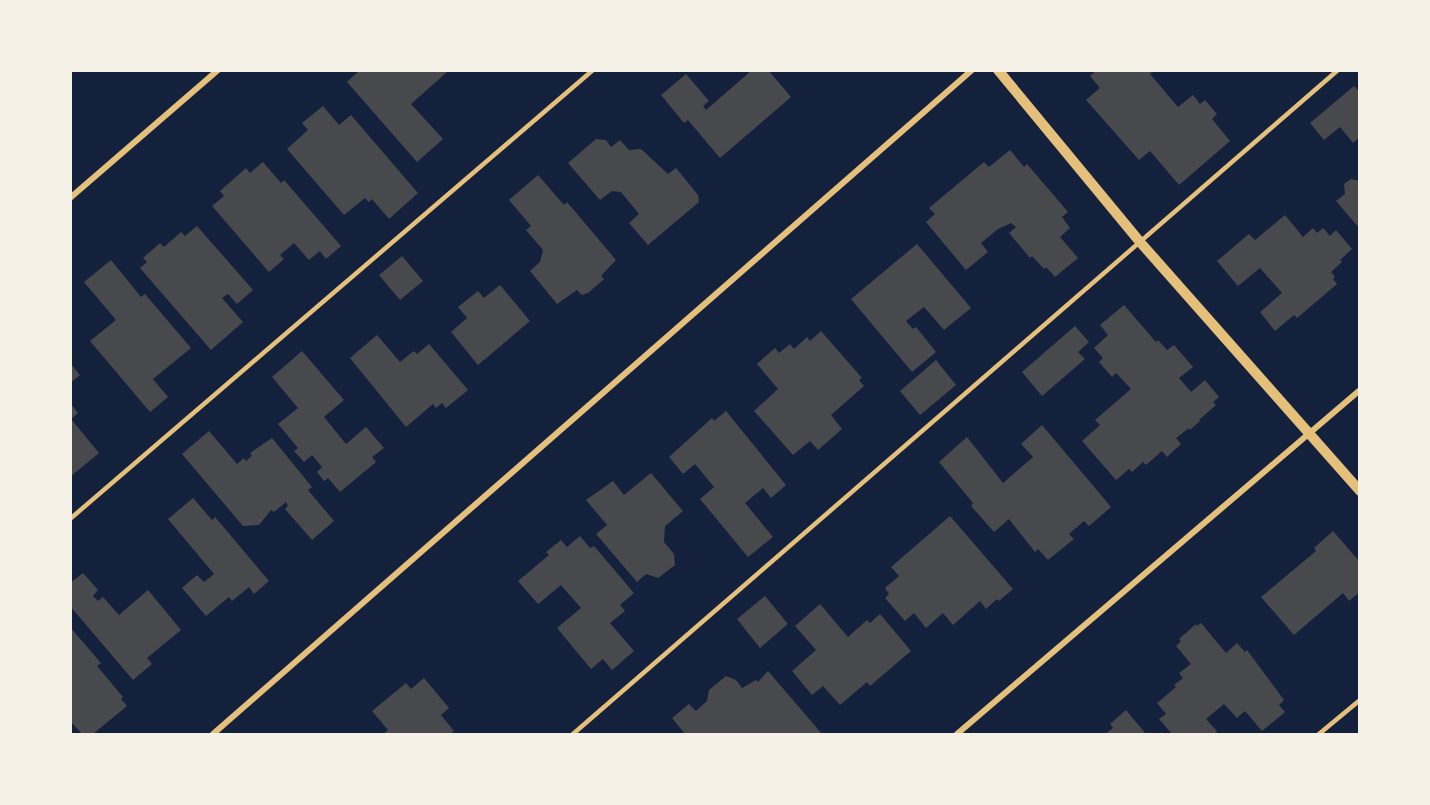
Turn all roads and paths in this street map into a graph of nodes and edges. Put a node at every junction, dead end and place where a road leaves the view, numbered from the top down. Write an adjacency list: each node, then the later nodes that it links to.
1 (218, 70): 6 (street)
2 (593, 70): 11 (lane)
3 (972, 70): 13 (street)
4 (998, 70): 7 (street)
5 (1338, 70): 7 (lane)
6 (70, 198)
7 (1140, 242): 9 (street); 14 (lane)
8 (1359, 390): 9 (street)
9 (1309, 433): 10 (street); 15 (street)
10 (1359, 491)
11 (70, 519)
12 (1359, 700): 16 (lane)
13 (213, 735)
14 (573, 735)
15 (957, 735)
16 (1319, 735)

